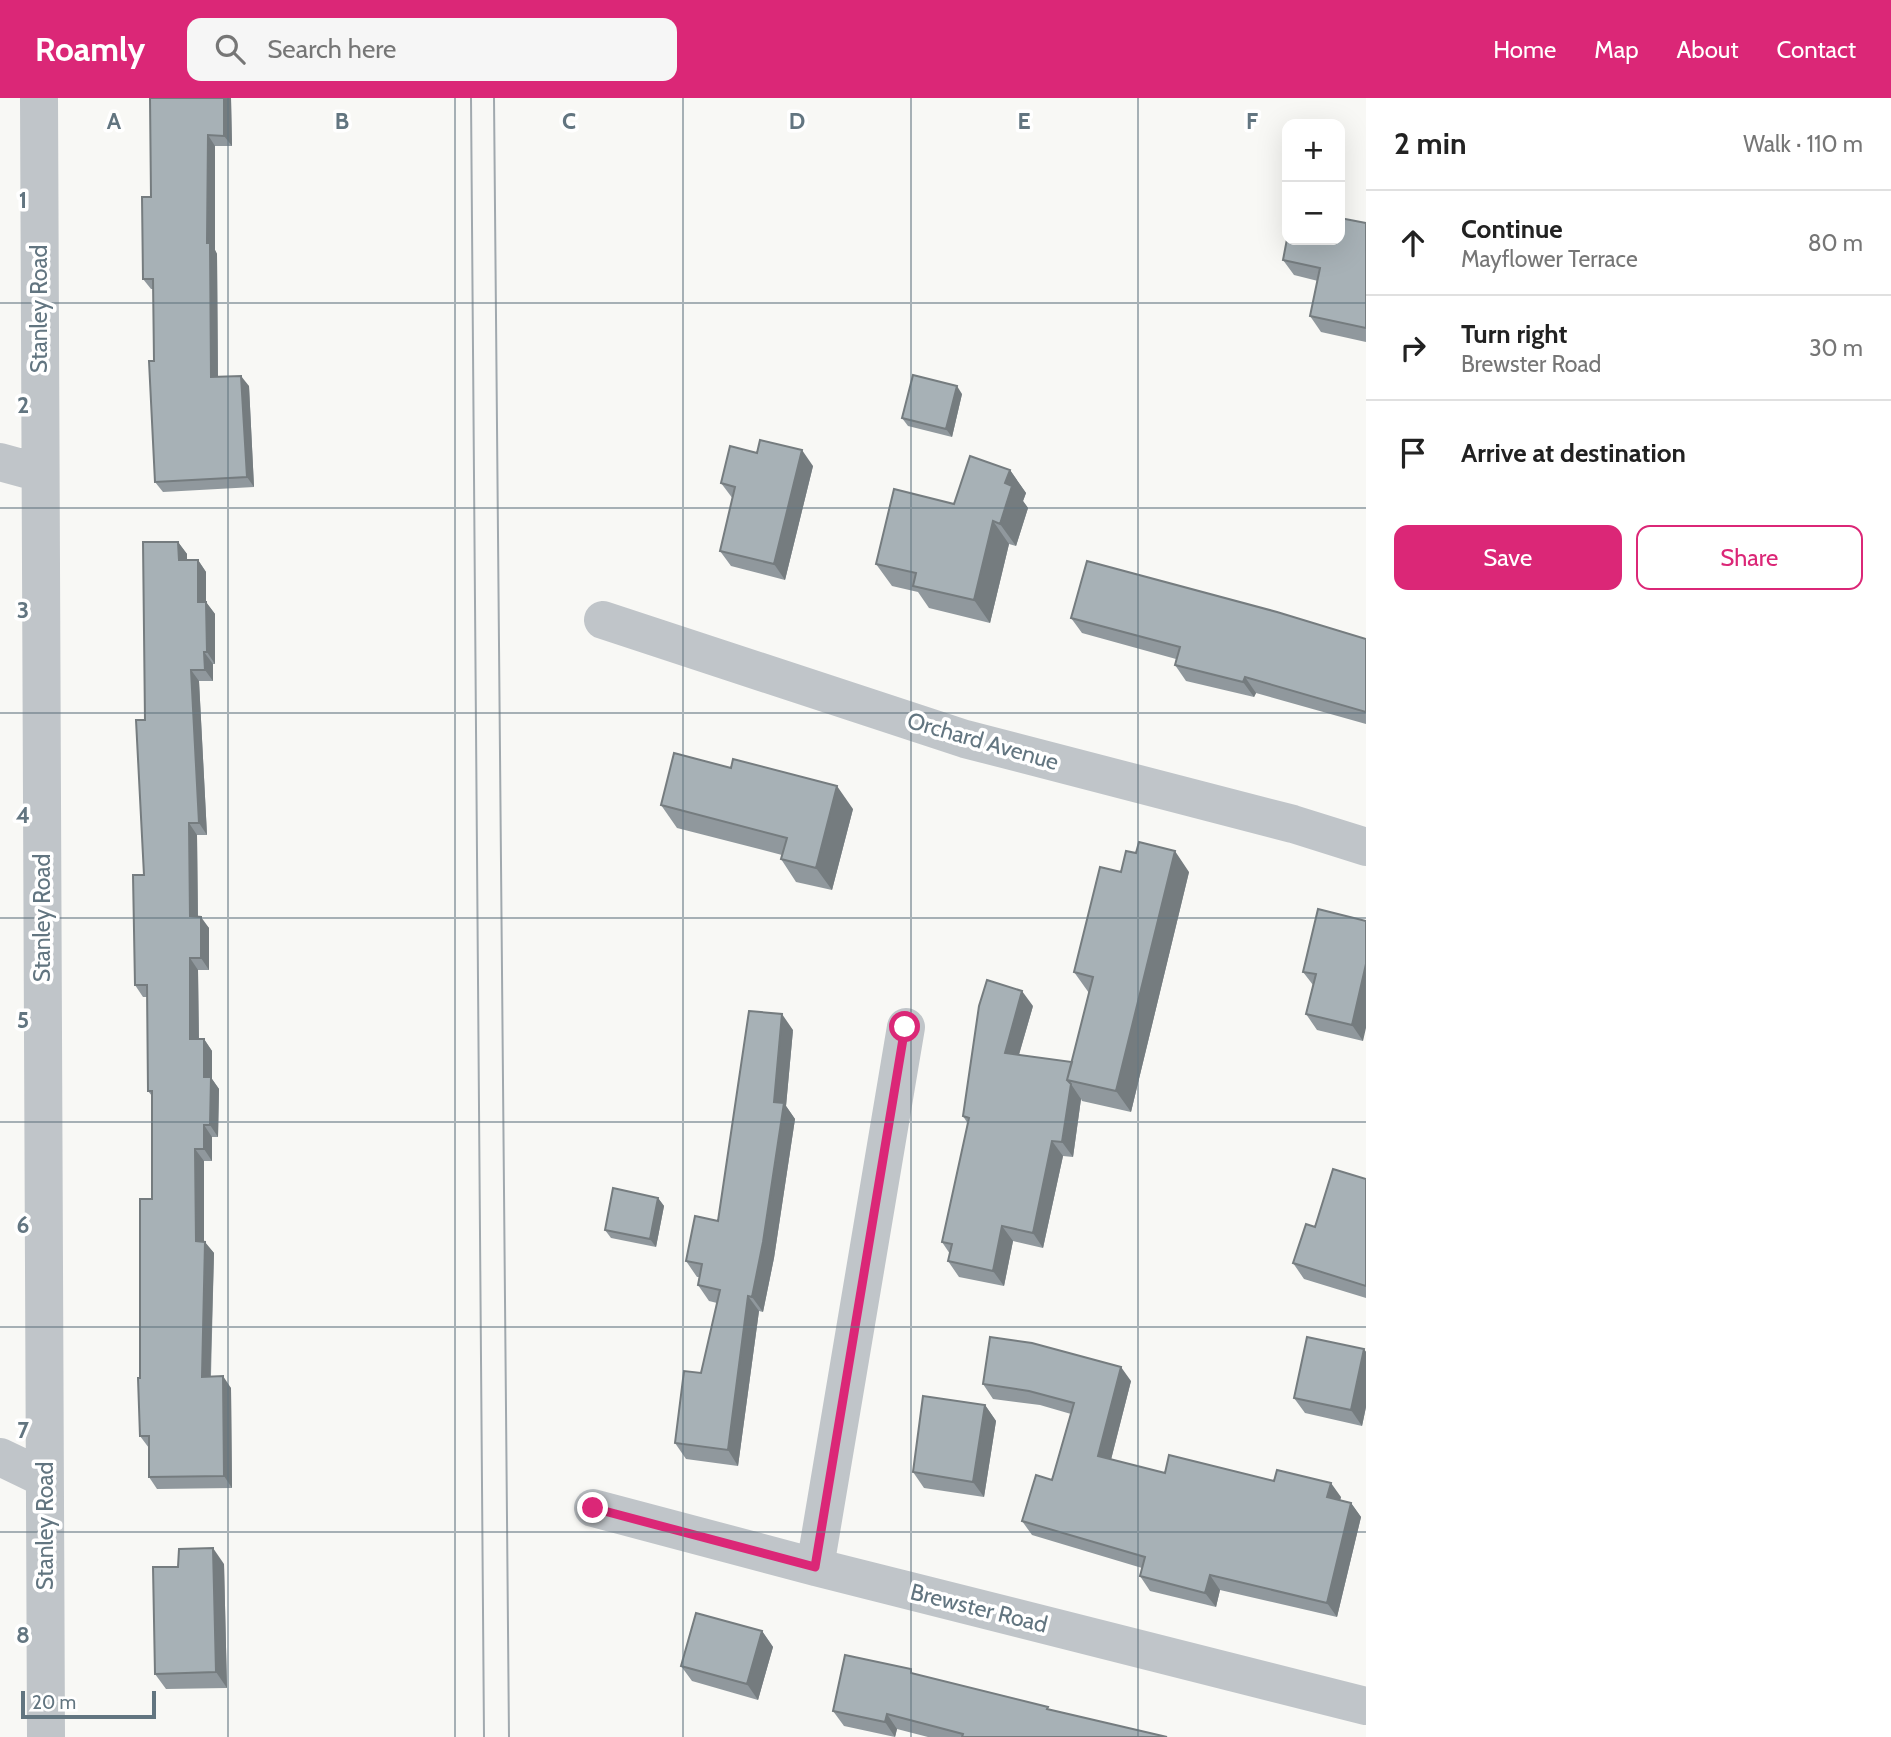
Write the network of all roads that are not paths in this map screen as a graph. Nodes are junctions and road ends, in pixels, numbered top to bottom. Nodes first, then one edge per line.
1 (39, 98) edge
2 (0, 462) edge
3 (40, 473) junction
4 (604, 620) dead end
5 (1366, 847) edge
6 (905, 1027) dead end
7 (0, 1457) edge
8 (44, 1478) junction
9 (593, 1508) dead end
10 (815, 1567) junction
11 (1366, 1706) edge
12 (46, 1737) edge

1 - 3 street, Stanley Road
2 - 3 street
3 - 8 street, Stanley Road
4 - 5 street, Orchard Avenue
6 - 10 street
7 - 8 street
8 - 12 street, Stanley Road
9 - 10 street, Brewster Road
10 - 11 street, Brewster Road

